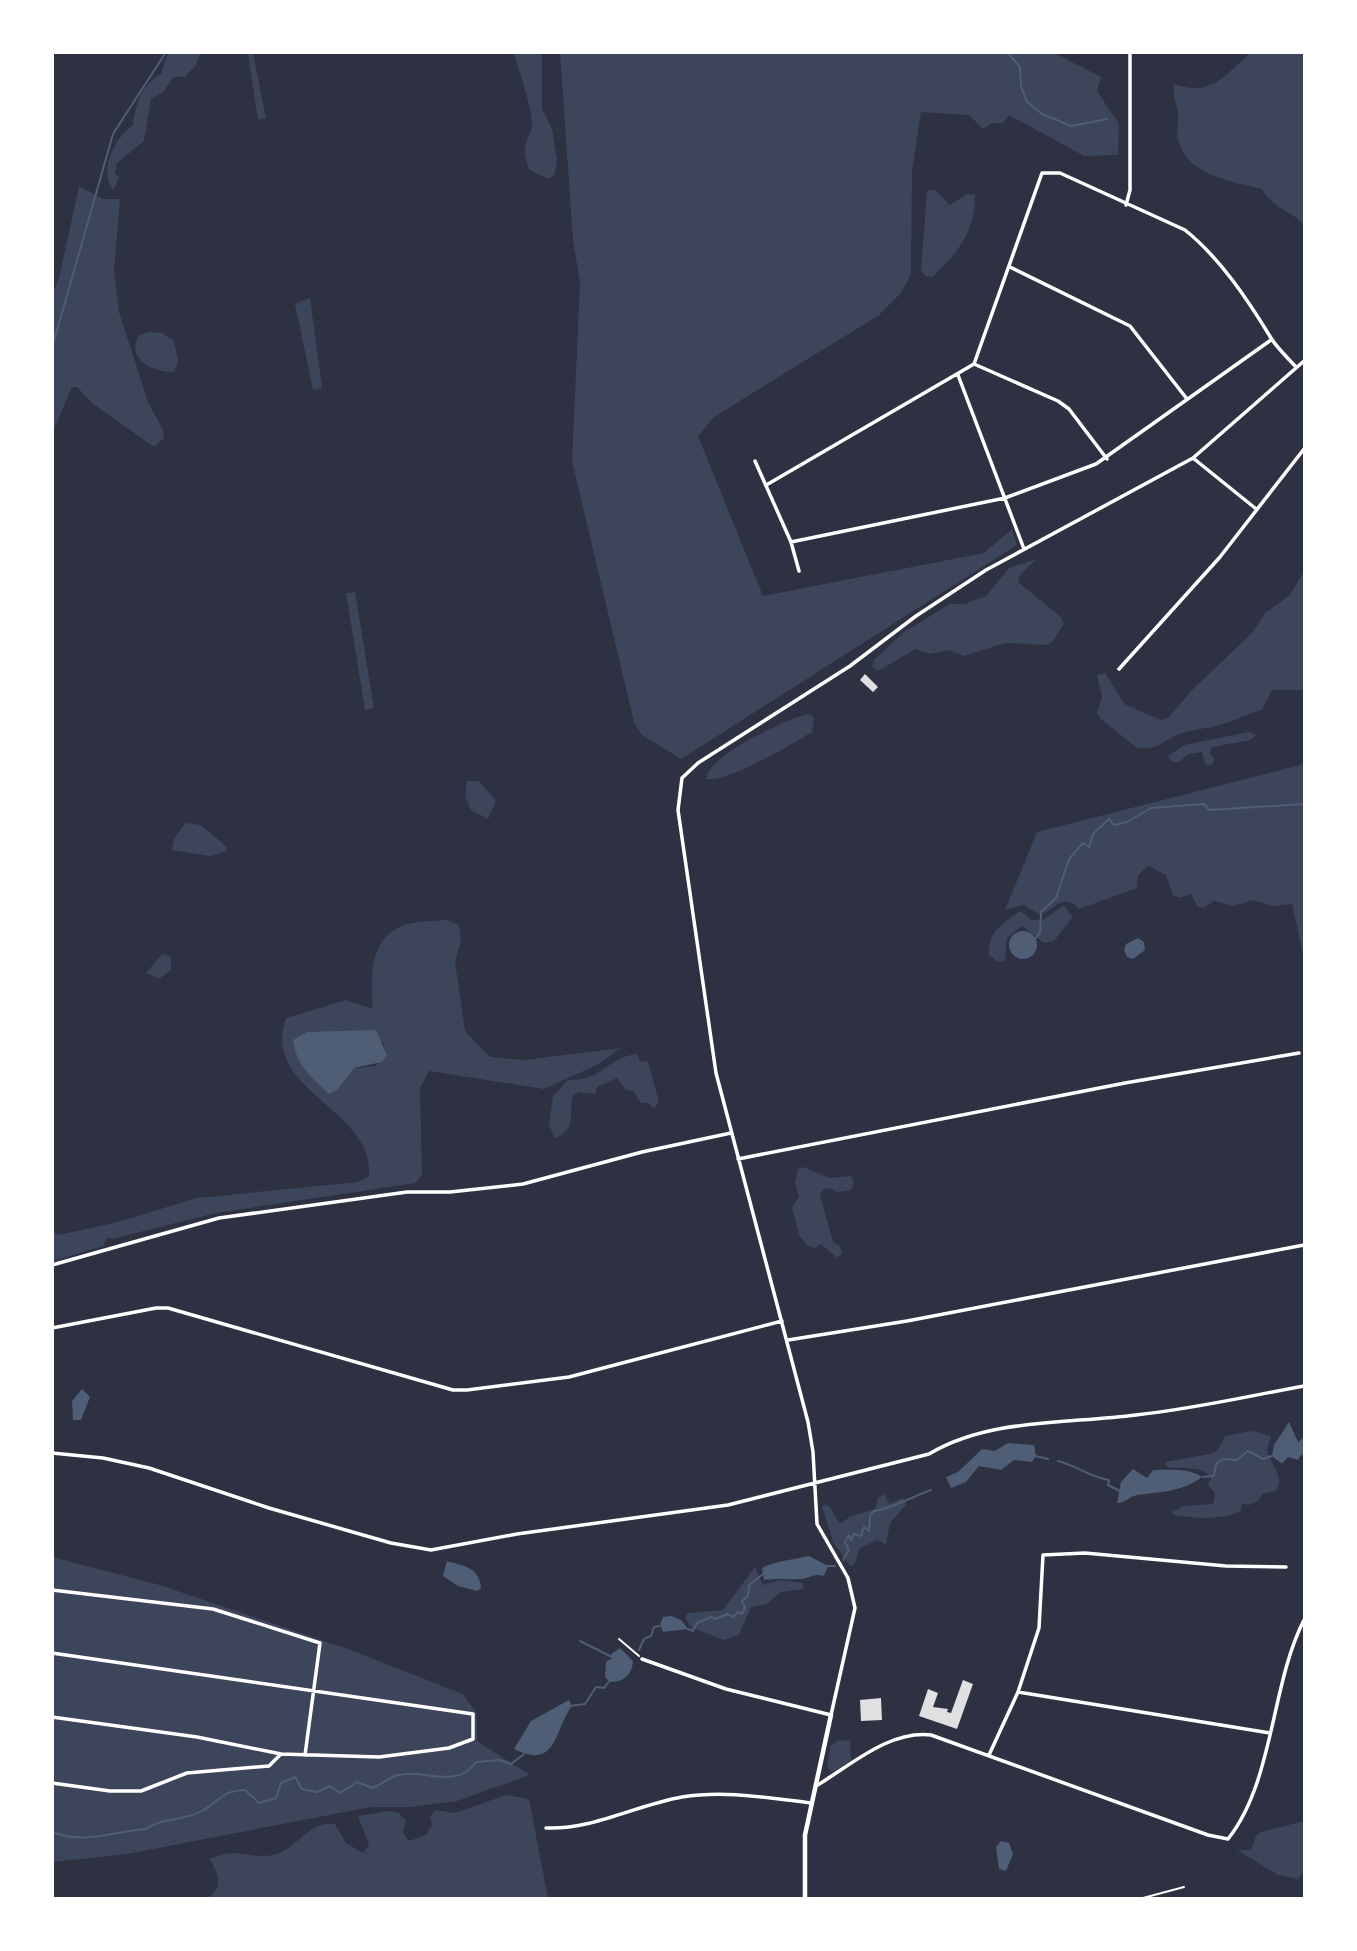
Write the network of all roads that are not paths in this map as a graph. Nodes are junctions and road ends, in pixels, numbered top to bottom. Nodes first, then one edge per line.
1 (1130, 52) edge
2 (1126, 205) junction
3 (1010, 267) junction
4 (1272, 340) junction
5 (1304, 361) edge
6 (974, 364) junction
7 (1296, 367) junction
8 (958, 375) junction
9 (1187, 400) junction
10 (1304, 449) edge
11 (1193, 458) junction
12 (1107, 459) junction
13 (755, 461) dead end
14 (768, 484) junction
15 (1005, 498) junction
16 (1255, 508) junction
17 (791, 542) junction
18 (1024, 549) junction
19 (799, 571) dead end
20 (1119, 669) dead end
21 (1299, 1054) dead end
22 (731, 1133) junction
23 (738, 1159) junction
24 (1304, 1245) edge
25 (52, 1265) edge
26 (782, 1321) junction
27 (52, 1328) edge
28 (788, 1340) junction
29 (1304, 1386) edge
30 (52, 1453) edge
31 (815, 1483) junction
32 (1286, 1567) dead end
33 (52, 1590) edge
34 (1304, 1620) edge
35 (52, 1653) edge
36 (642, 1659) road end
37 (312, 1690) junction
38 (1018, 1692) junction
39 (831, 1715) junction
40 (52, 1717) edge
41 (1270, 1733) junction
42 (281, 1754) junction
43 (305, 1755) junction
44 (989, 1755) junction
45 (52, 1783) edge
46 (815, 1786) junction
47 (811, 1803) junction
48 (546, 1828) dead end
49 (1184, 1887) dead end
50 (805, 1899) edge
51 (1143, 1899) edge

1 - 2 street
2 - 3 street
2 - 4 street
3 - 6 street
3 - 9 street
4 - 7 street
4 - 9 street
5 - 7 street
6 - 8 street
6 - 12 street
7 - 11 street
8 - 14 street
8 - 15 street
9 - 12 street
10 - 16 street
11 - 16 street
11 - 18 street
12 - 15 street
13 - 14 street
14 - 17 street
15 - 17 street
15 - 18 street
16 - 20 street
17 - 19 street
18 - 22 street
21 - 23 street
22 - 23 street
22 - 25 street
23 - 26 street
24 - 28 street
26 - 27 street
26 - 28 street
28 - 31 street
29 - 31 street
30 - 31 street
31 - 39 street
32 - 38 street
33 - 37 street
34 - 41 street
35 - 37 street
36 - 39 street
37 - 43 street
37 - 43 street
38 - 41 street
38 - 44 street
39 - 46 street
40 - 42 street
41 - 44 street
42 - 43 street
42 - 45 street
44 - 46 street
46 - 47 street
47 - 48 street
47 - 50 street
49 - 51 lane

